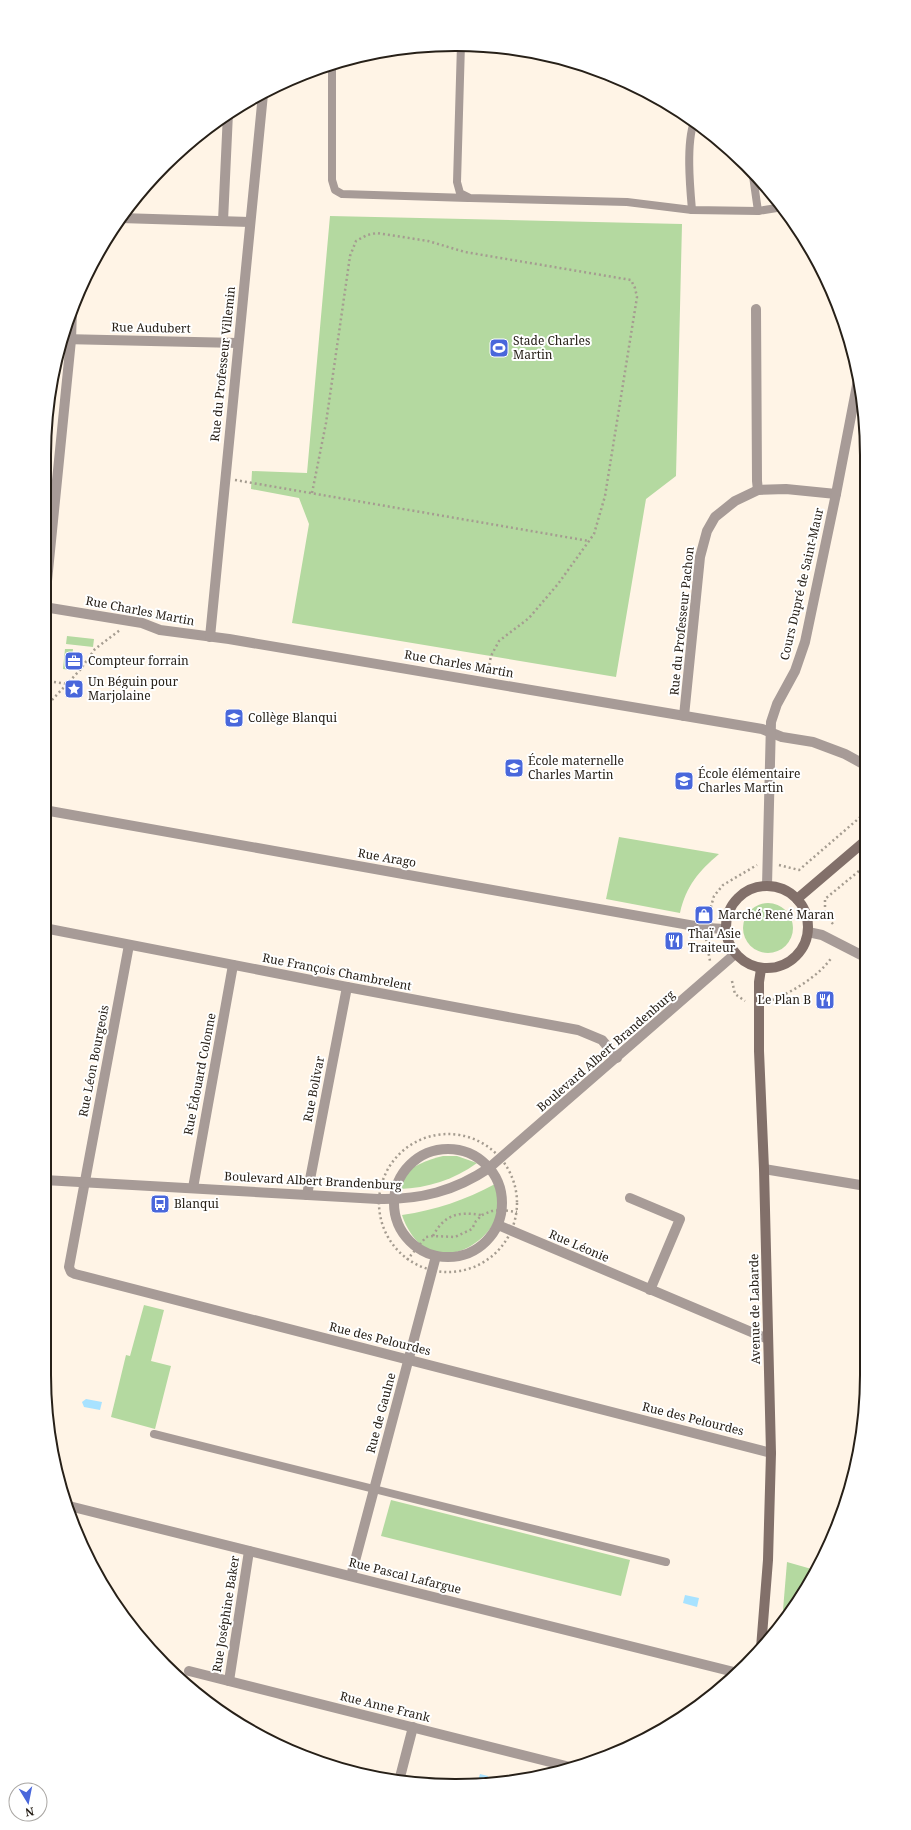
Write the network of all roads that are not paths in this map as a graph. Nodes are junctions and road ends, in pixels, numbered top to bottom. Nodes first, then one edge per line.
1 (460, 51) edge
2 (332, 70) edge
3 (262, 100) edge
4 (228, 121) edge
5 (692, 128) edge
6 (754, 182) edge
7 (470, 198) junction
8 (775, 208) edge
9 (692, 210) junction
10 (758, 211) junction
11 (128, 218) edge
12 (223, 221) junction
13 (250, 222) junction
14 (756, 309) dead end
15 (68, 339) edge
16 (238, 343) junction
17 (66, 346) edge
18 (855, 394) edge
19 (758, 490) junction
20 (836, 494) junction
21 (51, 526) edge
22 (51, 609) edge
23 (210, 637) junction
24 (684, 716) junction
25 (771, 732) junction
26 (860, 762) edge
27 (51, 811) edge
28 (860, 845) edge
29 (767, 886) junction
30 (797, 899) junction
31 (51, 929) edge
32 (725, 929) junction
33 (808, 932) junction
34 (129, 945) junction
35 (735, 954) junction
36 (860, 954) edge
37 (234, 965) junction
38 (761, 968) junction
39 (347, 987) junction
40 (617, 1058) junction
41 (490, 1168) junction
42 (764, 1169) junction
43 (51, 1180) edge
44 (85, 1182) junction
45 (860, 1185) edge
46 (193, 1188) junction
47 (307, 1195) junction
48 (630, 1198) dead end
49 (394, 1200) junction
50 (498, 1225) junction
51 (436, 1256) junction
52 (650, 1290) junction
53 (768, 1339) junction
54 (409, 1360) junction
55 (154, 1434) dead end
56 (771, 1453) junction
57 (374, 1489) junction
58 (73, 1507) edge
59 (249, 1551) junction
60 (666, 1562) dead end
61 (351, 1576) junction
62 (762, 1639) edge
63 (189, 1671) dead end
64 (731, 1671) edge
65 (229, 1681) junction
66 (413, 1727) junction
67 (556, 1763) junction
68 (562, 1765) edge
69 (555, 1766) edge
70 (400, 1776) edge

1 - 7 lane
2 - 7 lane
3 - 13 street, Rue du Professeur Villemin
4 - 12 street
5 - 9 lane
6 - 10 lane
7 - 9 lane
8 - 10 lane
9 - 10 lane
11 - 12 street
12 - 13 street
13 - 16 street, Rue du Professeur Villemin
14 - 19 street
15 - 16 street, Rue Audubert
16 - 23 street, Rue du Professeur Villemin
17 - 21 street
18 - 20 street, Cours Dupré de Saint-Maur
19 - 20 street, Rue du Professeur Pachon
19 - 24 street, Rue du Professeur Pachon
20 - 25 street, Cours Dupré de Saint-Maur
22 - 23 street, Rue Charles Martin
23 - 24 street, Rue Charles Martin
24 - 25 street, Rue Charles Martin
25 - 26 street, Rue Charles Martin
25 - 29 street, Cours Dupré de Saint-Maur
27 - 32 street, Rue Arago
28 - 30 main road
29 - 30 main road
29 - 32 main road
30 - 33 main road
31 - 34 street, Rue François Chambrelent
32 - 35 main road
33 - 36 street
33 - 38 main road
34 - 37 street, Rue François Chambrelent
34 - 44 street, Rue Léon Bourgeois
35 - 38 main road
35 - 40 street, Boulevard Albert Brandenburg
37 - 39 street, Rue François Chambrelent
37 - 46 street, Rue Édouard Colonne
38 - 42 main road, Avenue de Labarde
39 - 40 street, Rue François Chambrelent
39 - 47 street, Rue Bolivar
40 - 41 street, Boulevard Albert Brandenburg
41 - 49 street, Boulevard Albert Brandenburg
41 - 49 street
41 - 50 street
42 - 45 street
42 - 53 main road, Avenue de Labarde
43 - 44 street, Boulevard Albert Brandenburg
44 - 46 street, Boulevard Albert Brandenburg
44 - 54 street, Rue des Pelourdes
46 - 47 street, Boulevard Albert Brandenburg
47 - 49 street, Boulevard Albert Brandenburg
48 - 52 street
49 - 51 street
50 - 51 street
50 - 52 street, Rue Léonie
51 - 54 street, Rue de Gaulne
52 - 53 street, Rue Léonie
53 - 56 main road, Avenue de Labarde
54 - 56 street, Rue des Pelourdes
54 - 57 street, Rue de Gaulne
55 - 57 lane
56 - 62 main road, Avenue de Labarde
57 - 60 lane
57 - 61 street, Rue de Gaulne
58 - 59 street, Rue Pascal Lafargue
59 - 61 street, Rue Pascal Lafargue
59 - 65 street, Rue Joséphine Baker
61 - 64 street, Rue Pascal Lafargue
63 - 65 street, Rue Anne Frank
65 - 66 street, Rue Anne Frank
66 - 67 street, Rue Anne Frank
66 - 70 street
67 - 68 street, Rue Anne Frank
67 - 69 street

